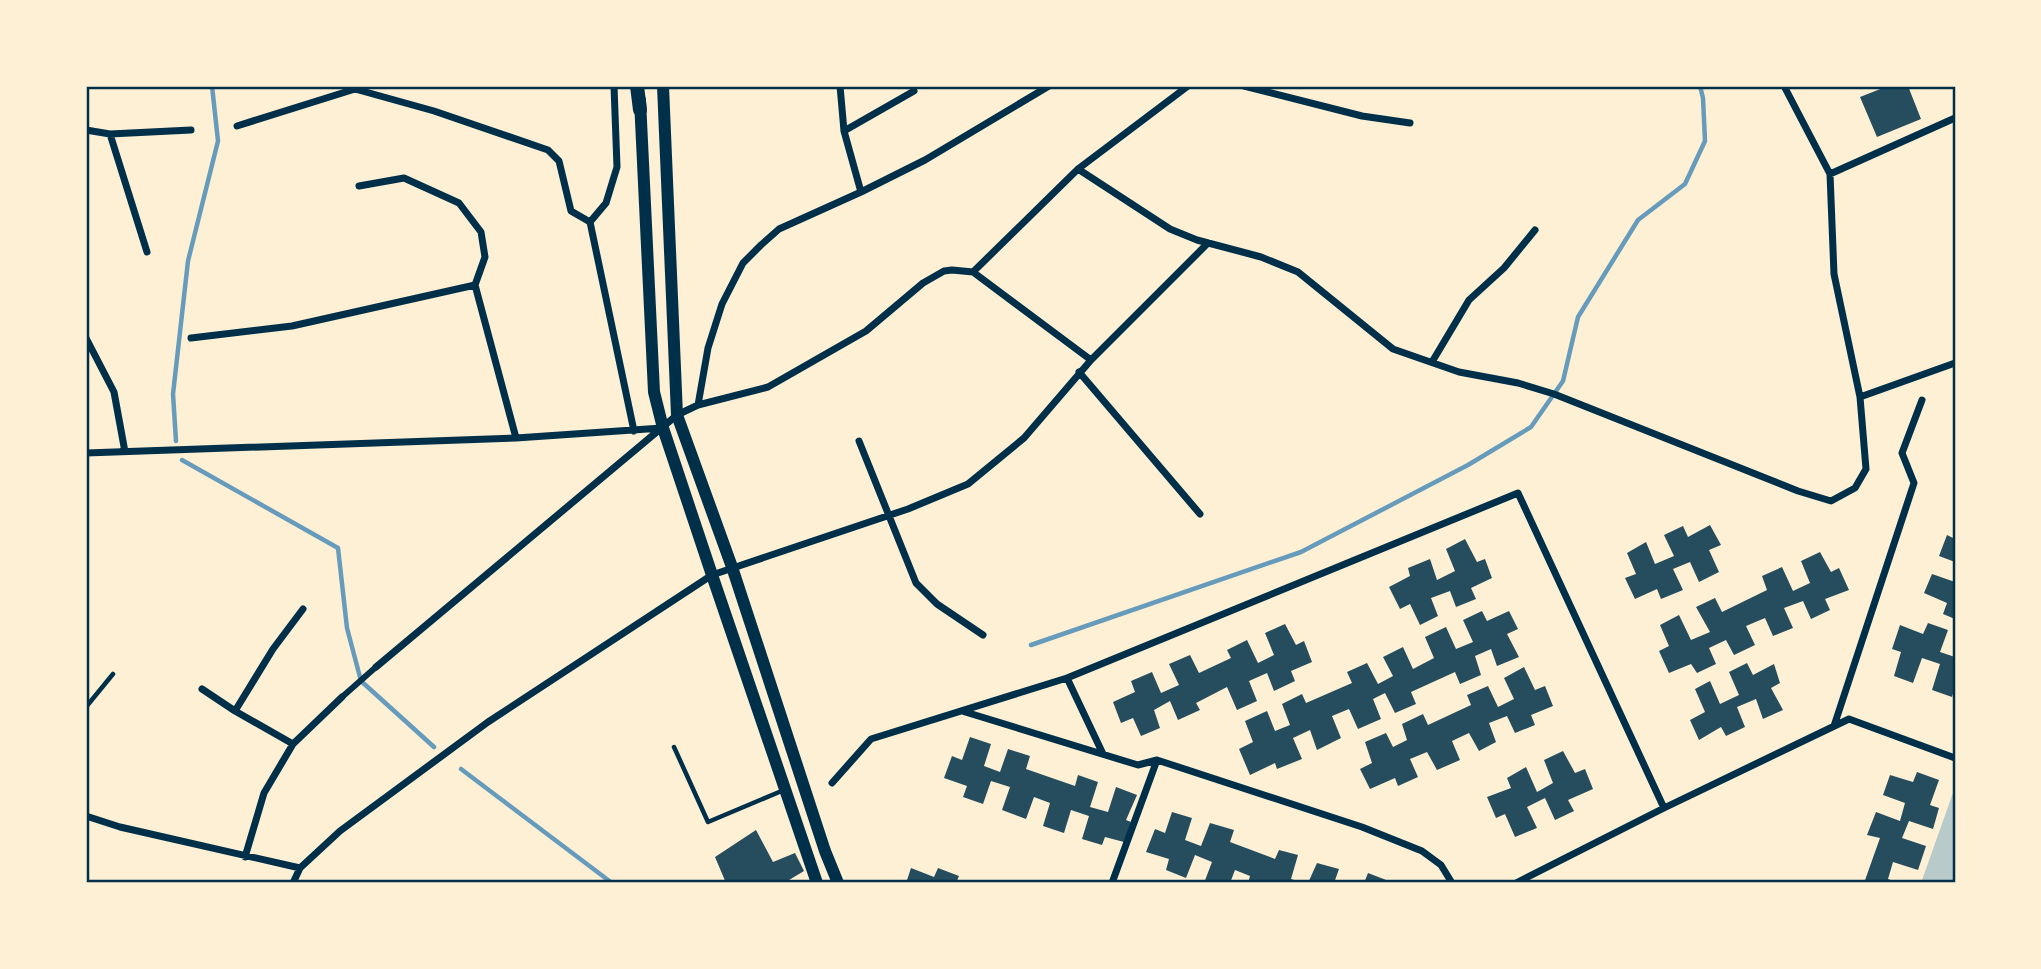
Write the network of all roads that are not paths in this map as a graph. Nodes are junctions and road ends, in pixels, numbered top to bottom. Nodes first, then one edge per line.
1 (614, 86) edge
2 (638, 86) edge
3 (663, 86) edge
4 (841, 86) edge
5 (1049, 86) edge
6 (1188, 86) edge
7 (1244, 86) edge
8 (1784, 86) edge
9 (914, 91) dead end
10 (640, 110) joint
11 (1955, 118) edge
12 (1410, 123) dead end
13 (237, 126) dead end
14 (86, 130) edge
15 (191, 131) dead end
16 (844, 131) junction
17 (110, 134) junction
18 (1078, 169) junction
19 (1830, 174) junction
20 (359, 186) dead end
21 (861, 192) junction
22 (590, 222) junction
23 (1535, 230) dead end
24 (1208, 243) junction
25 (147, 252) dead end
26 (972, 272) junction
27 (475, 285) junction
28 (86, 338) edge
29 (191, 338) dead end
30 (1091, 360) junction
31 (1432, 362) junction
32 (1955, 363) edge
33 (1080, 372) junction
34 (1860, 397) junction
35 (1922, 400) dead end
36 (698, 405) junction
37 (677, 415) junction
38 (663, 428) junction
39 (634, 431) junction
40 (516, 438) junction
41 (859, 441) dead end
42 (125, 452) junction
43 (86, 453) edge
44 (1200, 514) dead end
45 (888, 516) junction
46 (732, 568) junction
47 (712, 575) junction
48 (303, 609) dead end
49 (983, 635) dead end
50 (376, 667) joint
51 (113, 674) dead end
52 (1067, 678) junction
53 (202, 689) dead end
54 (342, 697) joint
55 (86, 707) edge
56 (235, 711) junction
57 (961, 711) junction
58 (1834, 726) junction
59 (293, 744) junction
60 (674, 747) dead end
61 (1103, 754) junction
62 (1955, 758) edge
63 (1157, 760) junction
64 (832, 783) dead end
65 (784, 789) junction
66 (1664, 808) junction
67 (86, 816) edge
68 (245, 857) junction
69 (300, 868) junction
70 (293, 883) edge
71 (817, 883) edge
72 (838, 883) edge
73 (1112, 883) edge
74 (1452, 883) edge
75 (1516, 883) edge

1 - 22 street
2 - 10 main road
3 - 37 main road
4 - 16 street
5 - 21 street
6 - 18 street
7 - 12 street
8 - 19 street
9 - 16 street
10 - 38 main road
11 - 19 street
13 - 22 street
14 - 17 street
15 - 17 street
16 - 21 street
17 - 25 street
18 - 24 street
18 - 26 street
19 - 34 street
20 - 27 street
21 - 36 street
22 - 39 street
23 - 31 street
24 - 30 street
24 - 31 street
26 - 30 street
26 - 36 street
27 - 29 street
27 - 40 street
28 - 42 street
30 - 33 street
31 - 34 street
32 - 34 street
33 - 44 street
33 - 45 street
35 - 58 street
36 - 37 street
37 - 38 street
37 - 46 main road
38 - 39 street
38 - 47 main road
38 - 50 street
39 - 40 street
40 - 42 street
41 - 45 street
42 - 43 street
45 - 46 street
45 - 49 street
46 - 47 street
46 - 72 main road
47 - 65 main road
47 - 69 street
48 - 56 street
50 - 54 street
51 - 55 lane
52 - 57 street
52 - 61 street
52 - 66 street
53 - 56 street
54 - 59 street
56 - 59 street
57 - 61 street
57 - 64 street
58 - 62 street
58 - 66 street
59 - 68 street
60 - 65 lane
61 - 63 street
63 - 73 street
63 - 74 street
65 - 71 main road
66 - 75 street
67 - 68 street
68 - 69 street
69 - 70 street

